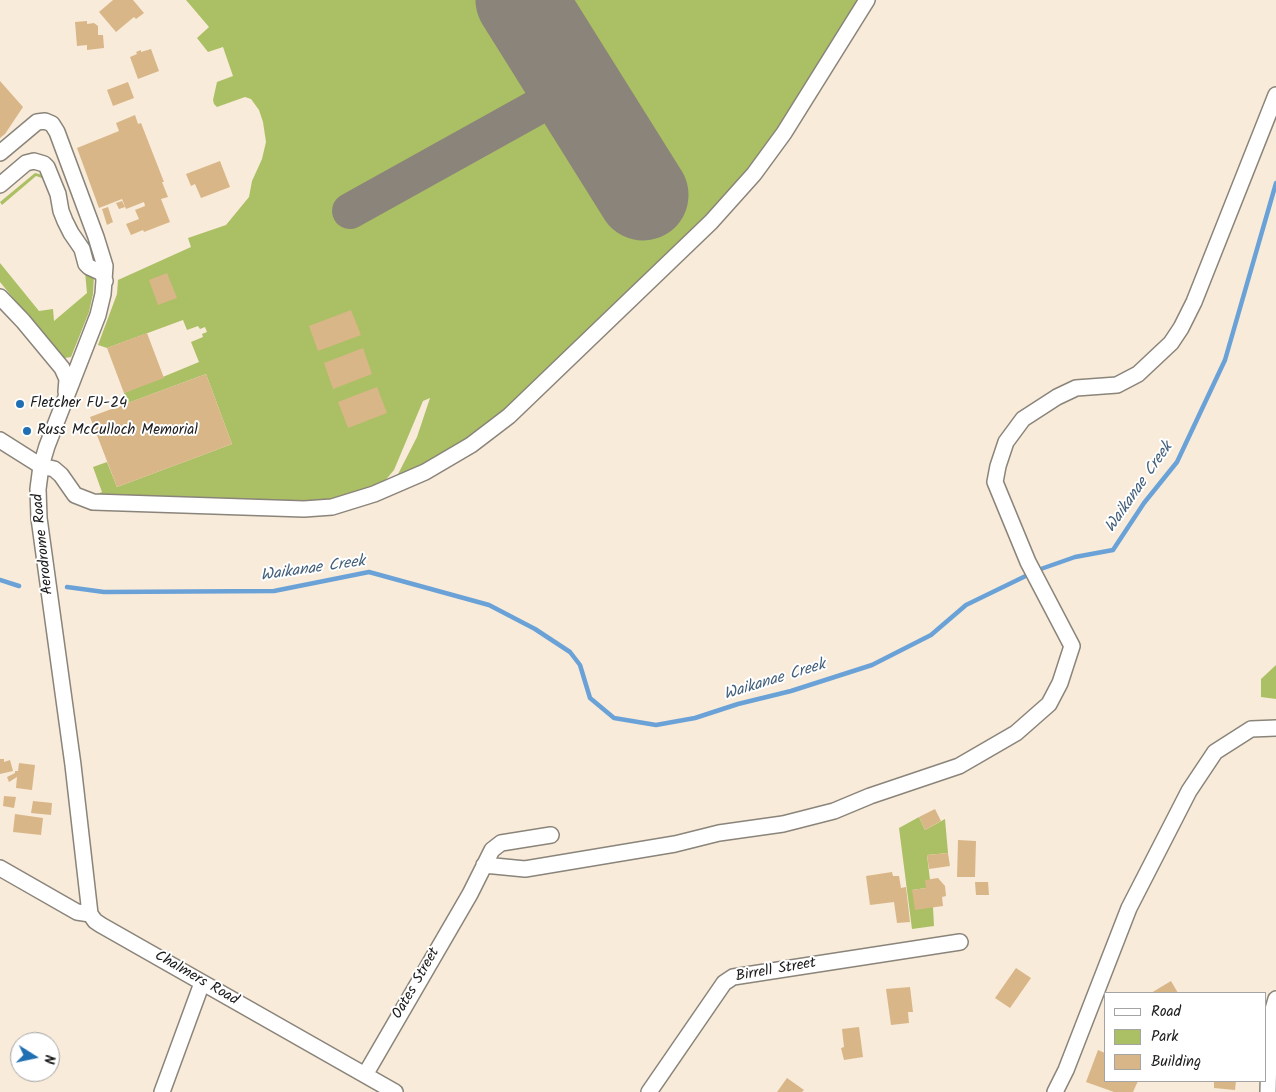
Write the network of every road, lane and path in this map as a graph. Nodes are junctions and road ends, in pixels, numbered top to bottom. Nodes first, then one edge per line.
1 (867, 0) edge
2 (1276, 95) edge
3 (0, 153) edge
4 (0, 185) edge
5 (58, 194) junction
6 (96, 237) junction
7 (105, 281) junction
8 (0, 286) edge
9 (0, 297) edge
10 (23, 321) junction
11 (61, 411) junction
12 (0, 440) edge
13 (41, 466) junction
14 (1276, 728) edge
15 (551, 835) dead end
16 (484, 865) junction
17 (0, 868) edge
18 (90, 914) junction
19 (960, 942) dead end
20 (202, 983) junction
21 (1276, 999) edge
22 (365, 1075) junction
23 (162, 1092) edge
24 (395, 1092) edge
25 (649, 1092) edge
26 (1055, 1092) edge
27 (1268, 1092) edge

1 - 13 street
2 - 16 street
3 - 6 street, Aerodrome Road
4 - 5 street
5 - 6 street
5 - 7 street
6 - 7 street, Aerodrome Road
7 - 11 street, Aerodrome Road
8 - 10 street
9 - 10 street
10 - 11 street
11 - 13 street, Aerodrome Road
12 - 13 street
13 - 18 street, Aerodrome Road
14 - 26 street
15 - 16 street, Oates Street
16 - 22 street, Oates Street
17 - 18 street, Chalmers Road
18 - 20 street, Chalmers Road
19 - 25 street, Birrell Street
20 - 22 street, Chalmers Road
20 - 23 street
21 - 27 street
22 - 24 street, Chalmers Road

